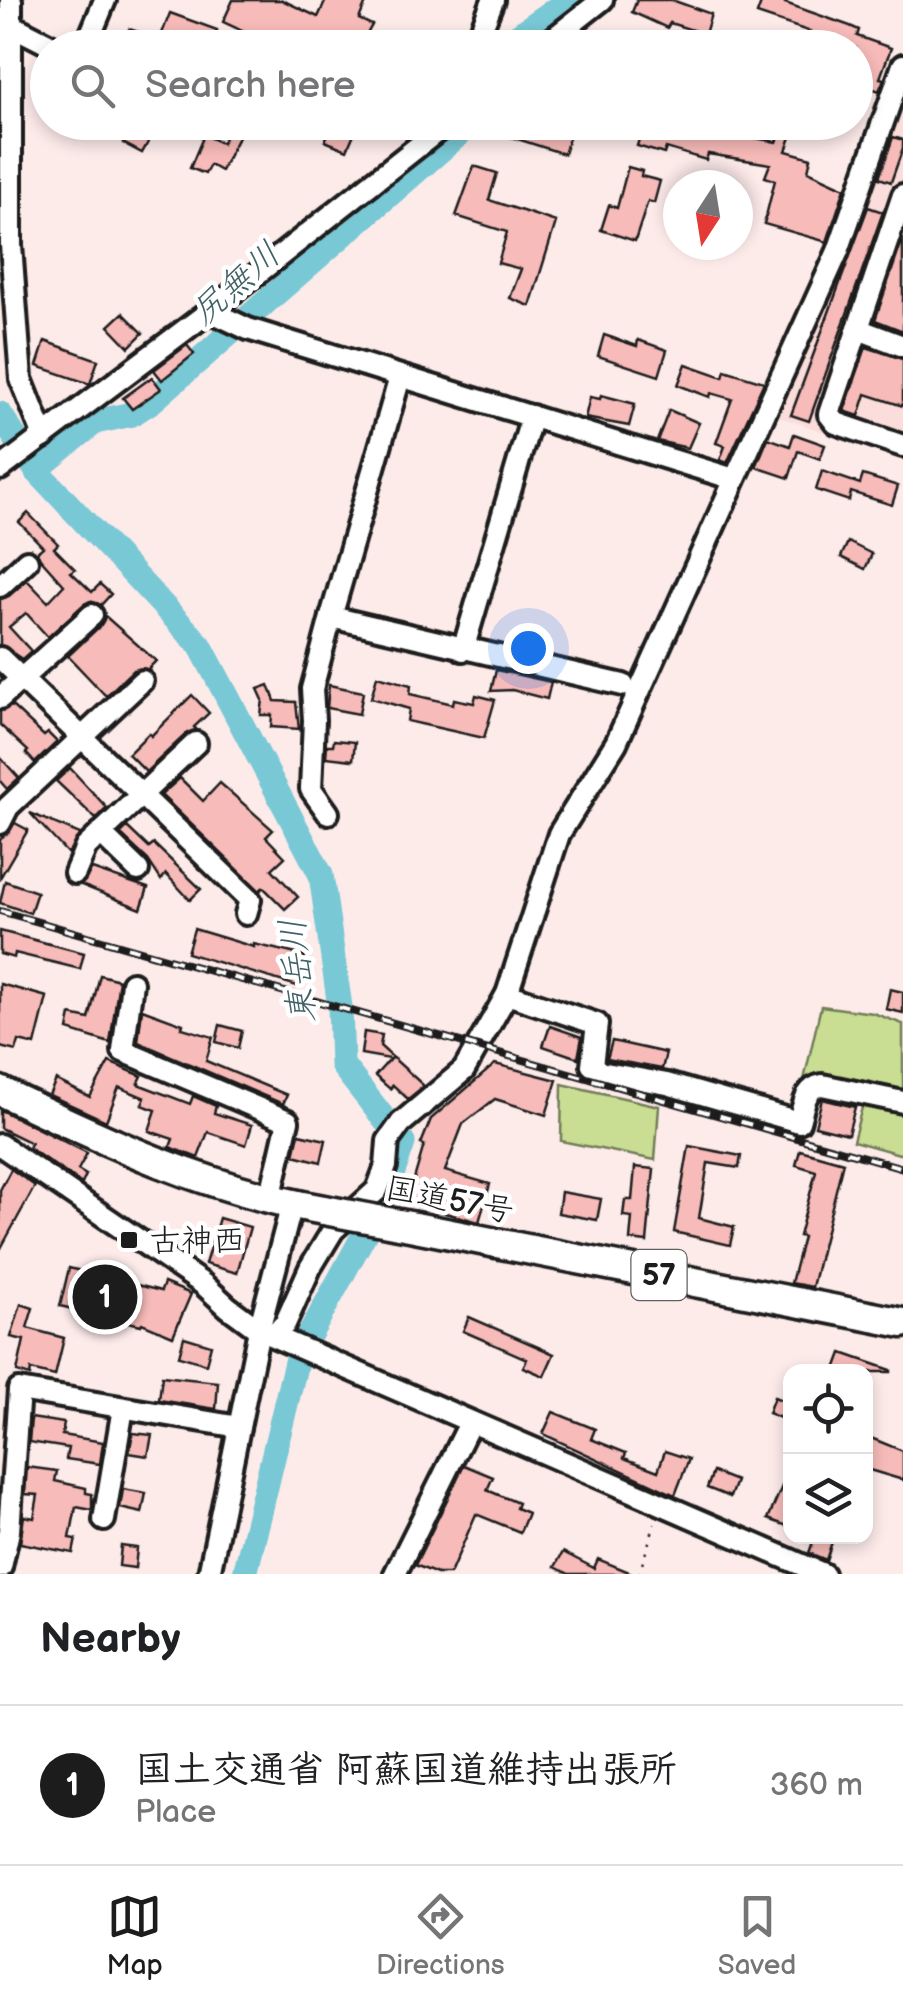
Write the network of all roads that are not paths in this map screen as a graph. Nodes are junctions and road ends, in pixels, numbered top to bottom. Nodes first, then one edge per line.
1 (11, 0) edge
2 (106, 0) edge
3 (492, 0) edge
4 (602, 0) edge
5 (13, 26) junction
6 (94, 30) edge
7 (481, 30) edge
8 (564, 30) edge
9 (30, 35) edge
10 (903, 64) edge
11 (427, 140) edge
12 (903, 195) edge
13 (210, 311) junction
14 (858, 329) junction
15 (903, 346) edge
16 (400, 377) junction
17 (532, 416) junction
18 (41, 440) junction
19 (903, 446) edge
20 (1, 469) edge
21 (734, 480) junction
22 (28, 562) dead end
23 (0, 586) edge
24 (92, 614) dead end
25 (331, 617) junction
26 (463, 650) junction
27 (0, 658) edge
28 (21, 678) junction
29 (142, 681) dead end
30 (622, 686) dead end
31 (0, 698) edge
32 (80, 736) junction
33 (196, 743) dead end
34 (140, 794) junction
35 (328, 813) dead end
36 (0, 823) edge
37 (100, 834) junction
38 (138, 870) dead end
39 (74, 873) dead end
40 (246, 914) dead end
41 (132, 983) dead end
42 (506, 994) junction
43 (0, 1091) edge
44 (903, 1102) edge
45 (0, 1144) edge
46 (281, 1202) junction
47 (903, 1323) edge
48 (271, 1335) junction
49 (9, 1389) edge
50 (122, 1408) junction
51 (470, 1423) junction
52 (239, 1427) junction
53 (104, 1520) dead end
54 (1, 1567) edge
55 (210, 1574) edge
56 (395, 1574) edge
57 (823, 1574) edge

1 - 5 street
2 - 6 street
3 - 7 street
4 - 8 street
5 - 9 street
5 - 18 street
10 - 21 street
11 - 13 street
12 - 14 street
13 - 16 street
13 - 18 street
14 - 15 street
14 - 19 street
16 - 17 street
16 - 25 street
17 - 21 street
17 - 26 street
18 - 20 street
21 - 42 street
22 - 23 street
24 - 28 street
25 - 26 street
25 - 35 street
26 - 30 street
27 - 28 street
28 - 31 street
28 - 32 street
29 - 32 street
32 - 34 street
32 - 36 street
33 - 34 street
34 - 37 street
34 - 40 street
37 - 38 street
37 - 39 street
41 - 46 street
42 - 44 street
42 - 48 street
43 - 46 highway, 国道57号 / 57
45 - 48 street
46 - 47 highway, 国道57号 / 57, bridge
46 - 48 street
48 - 51 street
48 - 52 street
49 - 50 street
49 - 54 street
50 - 52 street
50 - 53 street
51 - 56 street
51 - 57 street
52 - 55 street

